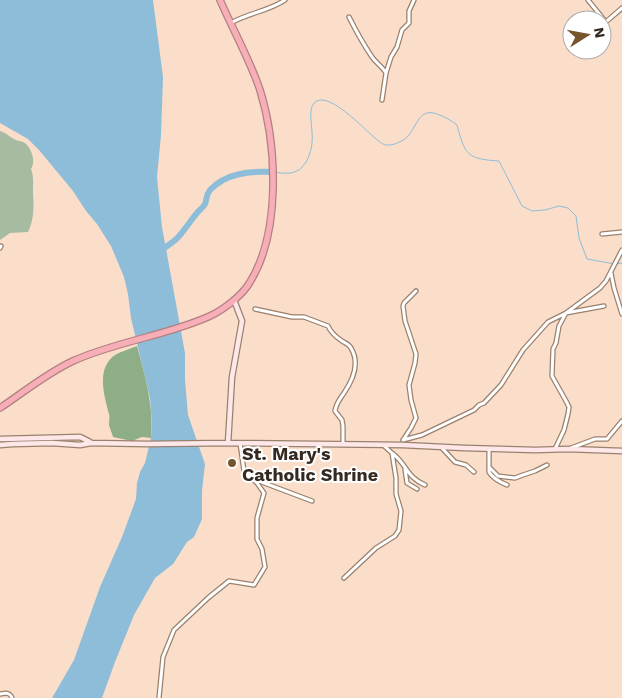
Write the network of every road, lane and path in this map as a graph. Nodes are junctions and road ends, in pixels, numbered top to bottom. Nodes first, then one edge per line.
1 (220, 0) edge
2 (285, 0) edge
3 (414, 0) edge
4 (588, 0) edge
5 (595, 0) edge
6 (594, 7) junction
7 (622, 8) edge
8 (349, 18) dead end
9 (230, 23) junction
10 (386, 73) junction
11 (382, 100) dead end
12 (622, 232) edge
13 (602, 234) dead end
14 (622, 250) edge
15 (610, 272) junction
16 (416, 291) dead end
17 (234, 300) junction
18 (604, 306) dead end
19 (255, 309) dead end
20 (566, 313) junction
21 (622, 314) edge
22 (0, 408) edge
23 (622, 421) edge
24 (0, 439) edge
25 (403, 442) junction
26 (91, 443) junction
27 (228, 443) junction
28 (240, 443) junction
29 (343, 444) junction
30 (0, 445) edge
31 (382, 445) junction
32 (441, 447) junction
33 (489, 449) junction
34 (555, 449) junction
35 (568, 449) junction
36 (622, 451) edge
37 (392, 453) junction
38 (547, 465) dead end
39 (489, 467) junction
40 (404, 468) junction
41 (474, 472) dead end
42 (257, 483) junction
43 (507, 484) dead end
44 (425, 485) dead end
45 (417, 489) dead end
46 (312, 501) dead end
47 (344, 578) dead end
48 (0, 694) edge
49 (12, 698) edge
50 (159, 698) edge

1 - 9 highway
2 - 9 street
3 - 10 street
4 - 6 street
5 - 6 street
6 - 7 street
8 - 10 street
9 - 17 highway
10 - 11 street
12 - 13 street
14 - 15 street
15 - 20 street
15 - 21 street
16 - 25 street
17 - 22 highway
17 - 27 main road
18 - 20 street
19 - 29 street
20 - 25 street
20 - 34 street
23 - 35 street
24 - 26 main road
25 - 31 main road
25 - 32 main road
26 - 27 main road
26 - 30 main road
27 - 28 main road
28 - 29 main road
28 - 42 street
29 - 31 main road
31 - 37 street
32 - 33 main road
32 - 41 street
33 - 34 main road
33 - 39 street
34 - 35 main road
35 - 36 main road
37 - 40 street
37 - 47 street
38 - 39 street
39 - 43 street
40 - 44 street
40 - 45 street
42 - 46 street
42 - 50 street
48 - 49 street

